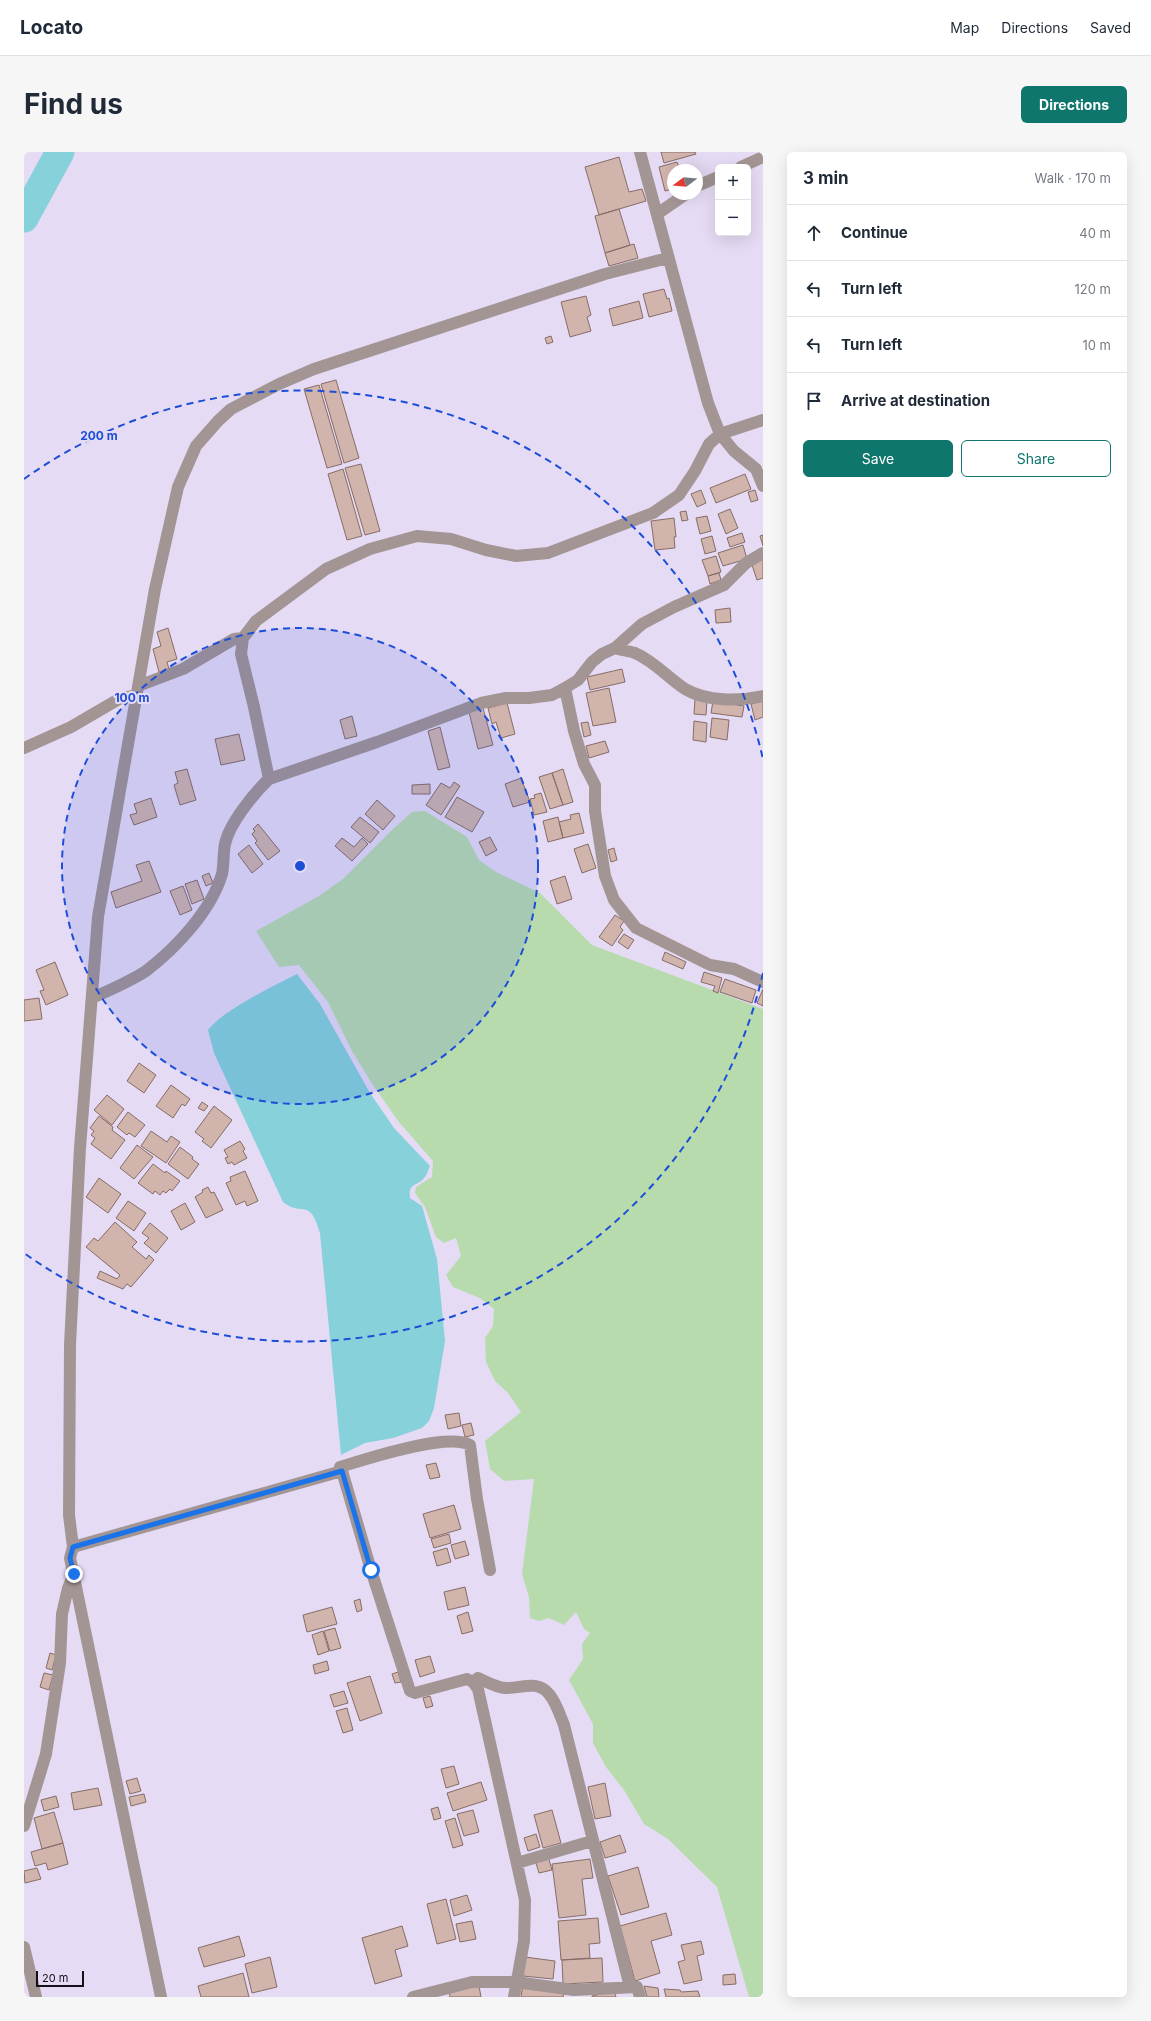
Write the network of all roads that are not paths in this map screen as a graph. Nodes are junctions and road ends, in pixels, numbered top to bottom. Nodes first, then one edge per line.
1 (640, 152) edge
2 (763, 157) edge
3 (748, 164) edge
4 (715, 178) edge
5 (703, 183) edge
6 (677, 200) edge
7 (657, 214) junction
8 (668, 258) junction
9 (763, 420) edge
10 (720, 434) junction
11 (763, 486) edge
12 (763, 553) edge
13 (243, 638) junction
14 (615, 648) junction
15 (564, 688) junction
16 (137, 690) junction
17 (763, 696) edge
18 (24, 748) edge
19 (269, 779) junction
20 (763, 982) edge
21 (92, 998) junction
22 (340, 1467) dead end
23 (73, 1547) junction
24 (490, 1570) dead end
25 (74, 1574) junction
26 (473, 1682) junction
27 (24, 1826) edge
28 (592, 1841) junction
29 (517, 1863) junction
30 (24, 1947) edge
31 (516, 1982) junction
32 (630, 1986) junction
33 (418, 1996) edge
34 (36, 1997) edge
35 (161, 1997) edge
36 (514, 1997) edge
37 (640, 1997) edge

1 - 7 street
2 - 3 street
4 - 5 street
6 - 7 street
7 - 8 street
8 - 10 street
8 - 16 street
9 - 10 street
10 - 11 street
10 - 13 street
12 - 14 street
13 - 16 street
13 - 19 street
14 - 15 street
14 - 17 street
15 - 19 street
15 - 20 street
16 - 18 street
16 - 21 street
19 - 21 street
21 - 23 street
22 - 24 street
23 - 25 street
23 - 26 street
25 - 27 street
25 - 35 street
26 - 28 street
26 - 29 street
28 - 29 street
28 - 32 street
29 - 31 street
30 - 34 street
31 - 32 street
31 - 33 street
31 - 36 street
32 - 37 street

